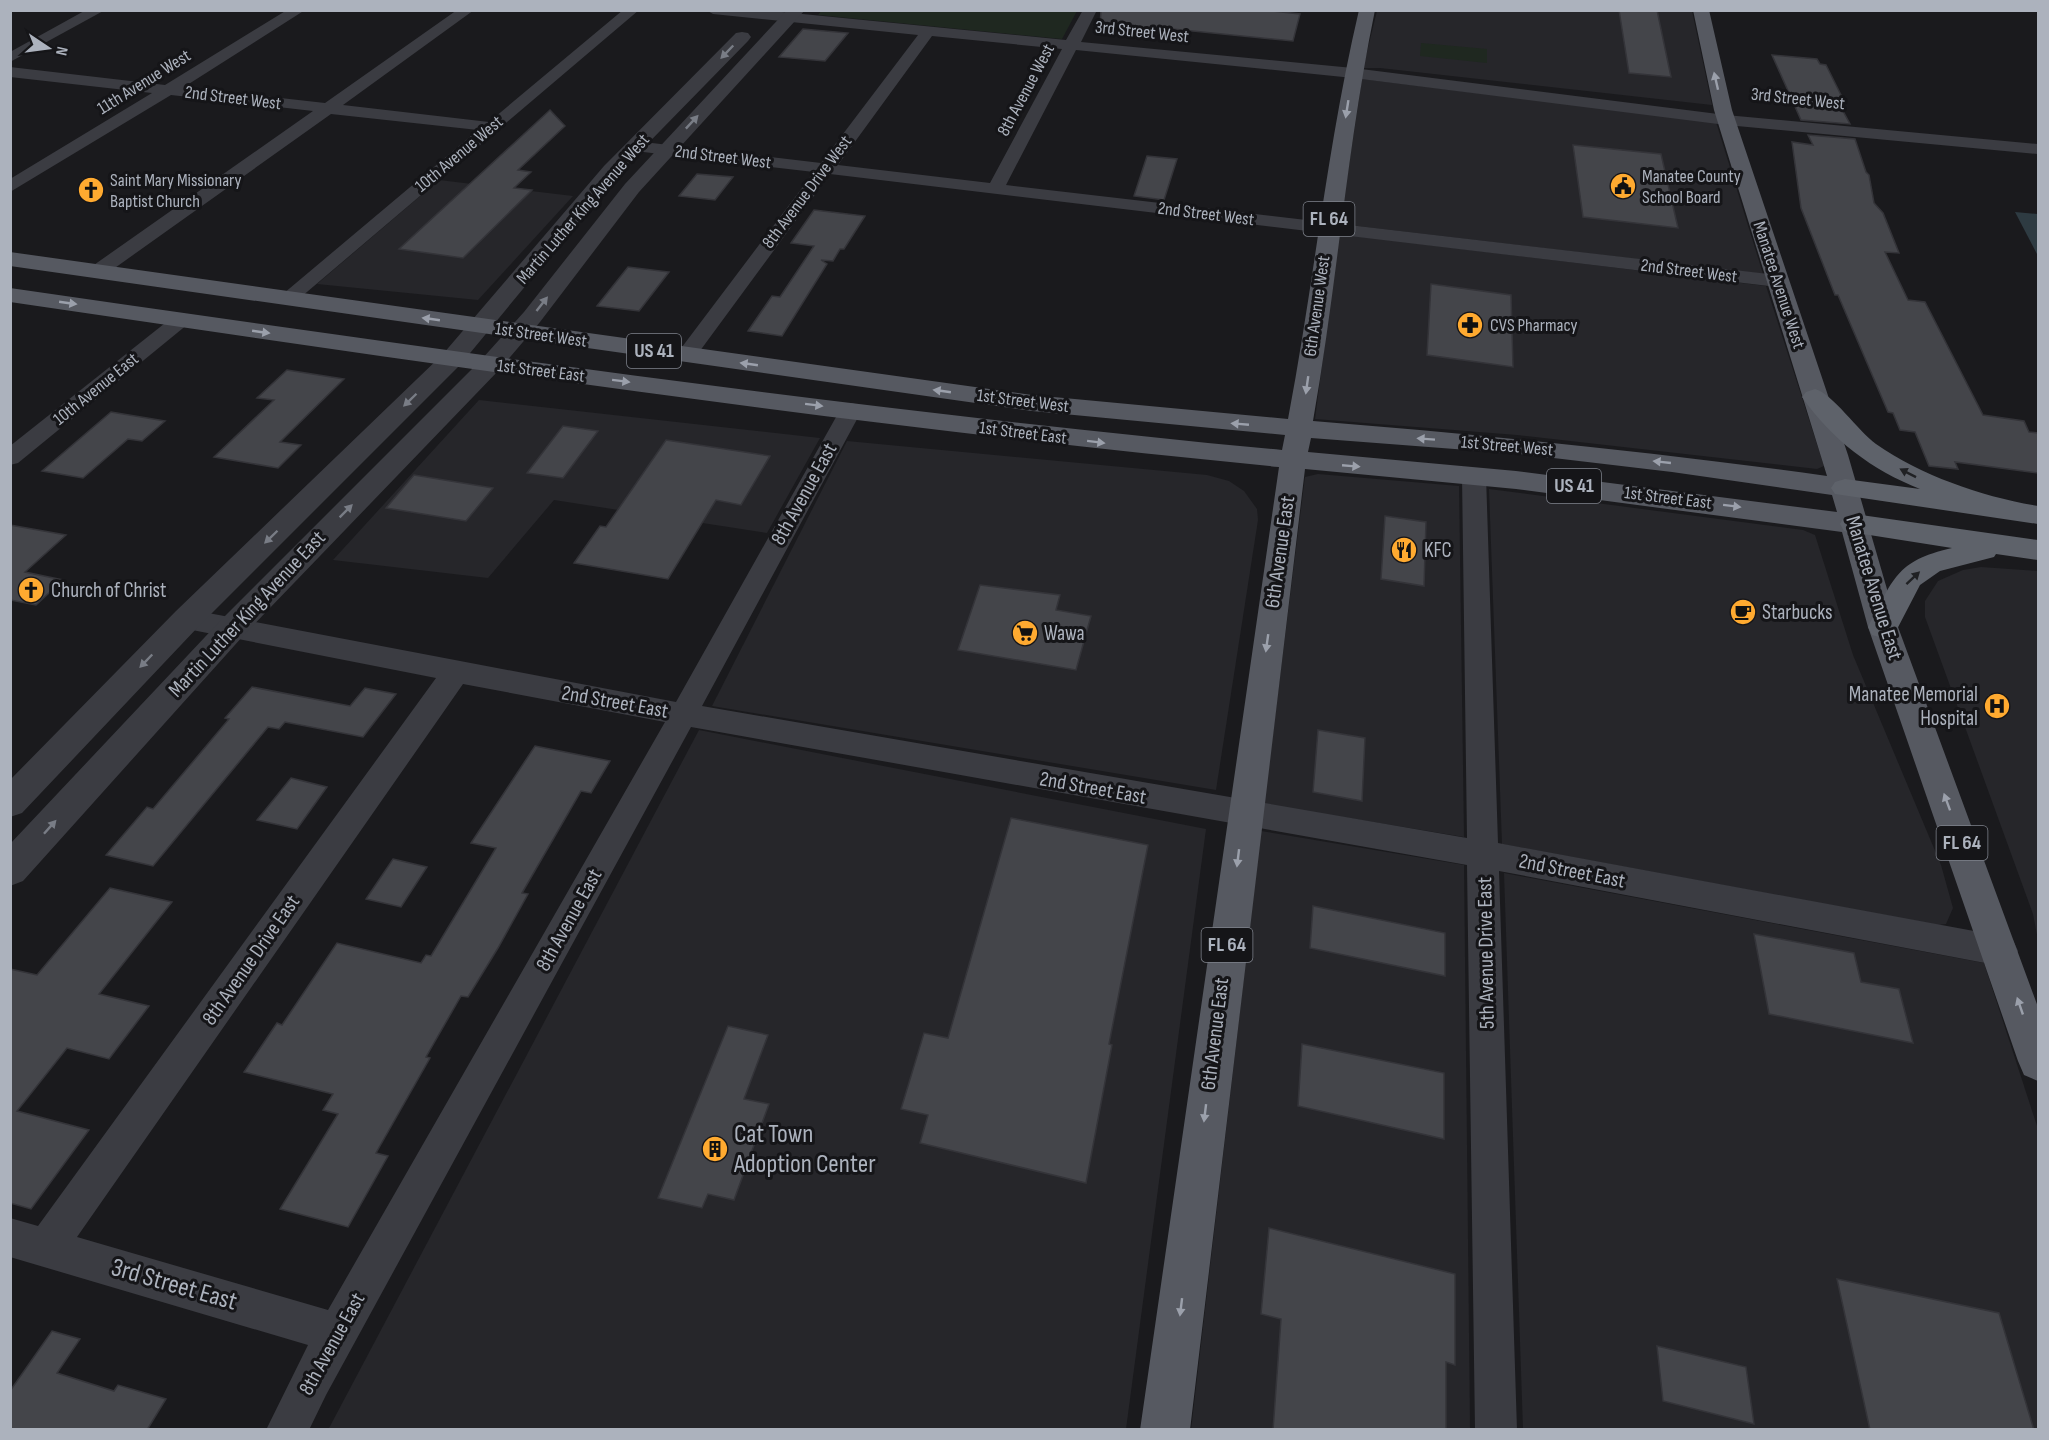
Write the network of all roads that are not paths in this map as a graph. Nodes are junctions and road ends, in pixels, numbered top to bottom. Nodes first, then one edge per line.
1 (98, 10) edge
2 (298, 10) edge
3 (467, 10) edge
4 (632, 10) edge
5 (713, 10) edge
6 (1090, 10) edge
7 (1368, 10) edge
8 (1701, 10) edge
9 (766, 13) edge
10 (794, 14) edge
11 (928, 30) junction
12 (1072, 45) junction
13 (10, 58) edge
14 (10, 72) edge
15 (1353, 73) junction
16 (169, 90) junction
17 (327, 109) junction
18 (1724, 115) junction
19 (491, 127) junction
20 (2038, 141) edge
21 (635, 146) junction
22 (2038, 149) edge
23 (666, 150) junction
24 (824, 170) junction
25 (10, 187) edge
26 (995, 189) junction
27 (1328, 228) junction
28 (10, 259) edge
29 (98, 271) junction
30 (1777, 281) junction
31 (10, 295) edge
32 (287, 299) junction
33 (181, 320) junction
34 (481, 327) junction
35 (519, 332) junction
36 (687, 355) junction
37 (452, 359) junction
38 (490, 364) junction
39 (1815, 397) junction
40 (851, 410) junction
41 (1295, 445) junction
42 (10, 458) edge
43 (1474, 476) junction
44 (1845, 488) junction
45 (2002, 510) junction
46 (2038, 515) edge
47 (1854, 524) junction
48 (2009, 546) junction
49 (2038, 550) edge
50 (187, 619) junction
51 (1883, 627) junction
52 (232, 628) junction
53 (455, 672) junction
54 (684, 714) junction
55 (10, 803) edge
56 (1244, 814) junction
57 (1483, 854) junction
58 (10, 870) edge
59 (2001, 951) junction
60 (2038, 1061) edge
61 (28, 1242) edge
62 (337, 1333) junction
63 (287, 1430) edge
64 (1165, 1430) edge
65 (1496, 1430) edge

1 - 13 street
2 - 16 street, 11th Avenue West
3 - 17 street
4 - 19 street, 10th Avenue West
5 - 9 street, 3rd Street West
6 - 12 street, 8th Avenue West
7 - 15 main road, 6th Avenue West / FL 64
18 -> 8 main road, Manatee Avenue West / FL 64
9 - 10 street, 3rd Street West
9 -> 21 street, Martin Luther King Avenue West
10 - 11 street, 3rd Street West
23 -> 10 street, Martin Luther King Avenue West
11 - 12 street, 3rd Street West
11 - 24 street, 8th Avenue Drive West
12 - 15 street, 3rd Street West
12 - 26 street, 8th Avenue West
14 - 16 street, 2nd Street West
15 - 18 street, 3rd Street West
15 -> 27 main road, 6th Avenue West / FL 64
16 - 17 street, 2nd Street West
16 - 25 street, 11th Avenue West
17 - 19 street, 2nd Street West
17 - 29 street
18 - 20 street, 3rd Street West
18 - 22 street, 3rd Street West
18 - 30 main road, Manatee Avenue West / FL 64
19 - 32 street, 10th Avenue West
21 - 23 street, 2nd Street West
21 - 34 street, Martin Luther King Avenue West
23 - 24 street, 2nd Street West
35 -> 23 street, Martin Luther King Avenue West
24 - 26 street, 2nd Street West
24 - 36 street, 8th Avenue Drive West
26 - 27 street, 2nd Street West
27 - 30 street, 2nd Street West
27 -> 41 main road, 6th Avenue West / FL 64
28 - 29 main road, 1st Street West / US 41
29 - 32 main road, 1st Street West / US 41
30 - 39 main road, Manatee Avenue West / FL 64
31 -> 33 main road, 1st Street East / US 41
34 -> 32 main road, 1st Street West / US 41
33 -> 37 main road, 1st Street East / US 41
33 - 42 street, 10th Avenue East
34 - 35 main road, 1st Street West / US 41
34 - 37 street, Martin Luther King Avenue West
35 - 36 main road, 1st Street West / US 41
35 - 38 street, Martin Luther King Avenue West
41 -> 36 main road, 1st Street West / US 41
37 - 38 main road, 1st Street East / US 41
37 -> 50 street, Martin Luther King Avenue East
38 -> 40 main road, 1st Street East / US 41
52 -> 38 street, Martin Luther King Avenue East
39 - 44 main road, Manatee Avenue West / FL 64
45 -> 39 highway
40 -> 41 main road, 1st Street East / US 41
40 - 54 street, 8th Avenue East
41 -> 43 main road, 1st Street East / US 41
44 -> 41 main road, 1st Street West / US 41
41 -> 56 main road, 6th Avenue East / FL 64
43 -> 47 main road, 1st Street East / US 41
43 - 57 street, 5th Avenue Drive East
44 - 45 highway, 1st Street West / US 41
44 - 47 main road, Manatee Avenue East / FL 64
45 - 46 highway, 1st Street West / US 41
47 - 48 highway, 1st Street East / US 41
47 - 51 main road, Manatee Avenue East / FL 64
48 - 49 highway, 1st Street East / US 41
51 -> 48 highway
50 - 52 street, 2nd Street East
50 -> 55 street, Martin Luther King Avenue East
59 -> 51 main road, Manatee Avenue East / FL 64
52 - 53 street, 2nd Street East
58 -> 52 street, Martin Luther King Avenue East
53 - 54 street, 2nd Street East
53 - 61 street, 8th Avenue Drive East
54 - 56 street, 2nd Street East
54 - 62 street, 8th Avenue East
56 - 57 street, 2nd Street East
56 -> 64 main road, 6th Avenue East / FL 64
57 - 59 street, 2nd Street East
57 - 65 street, 5th Avenue Drive East
60 -> 59 main road, Manatee Avenue East / FL 64
61 - 62 street, 3rd Street East
62 - 63 street, 8th Avenue East

